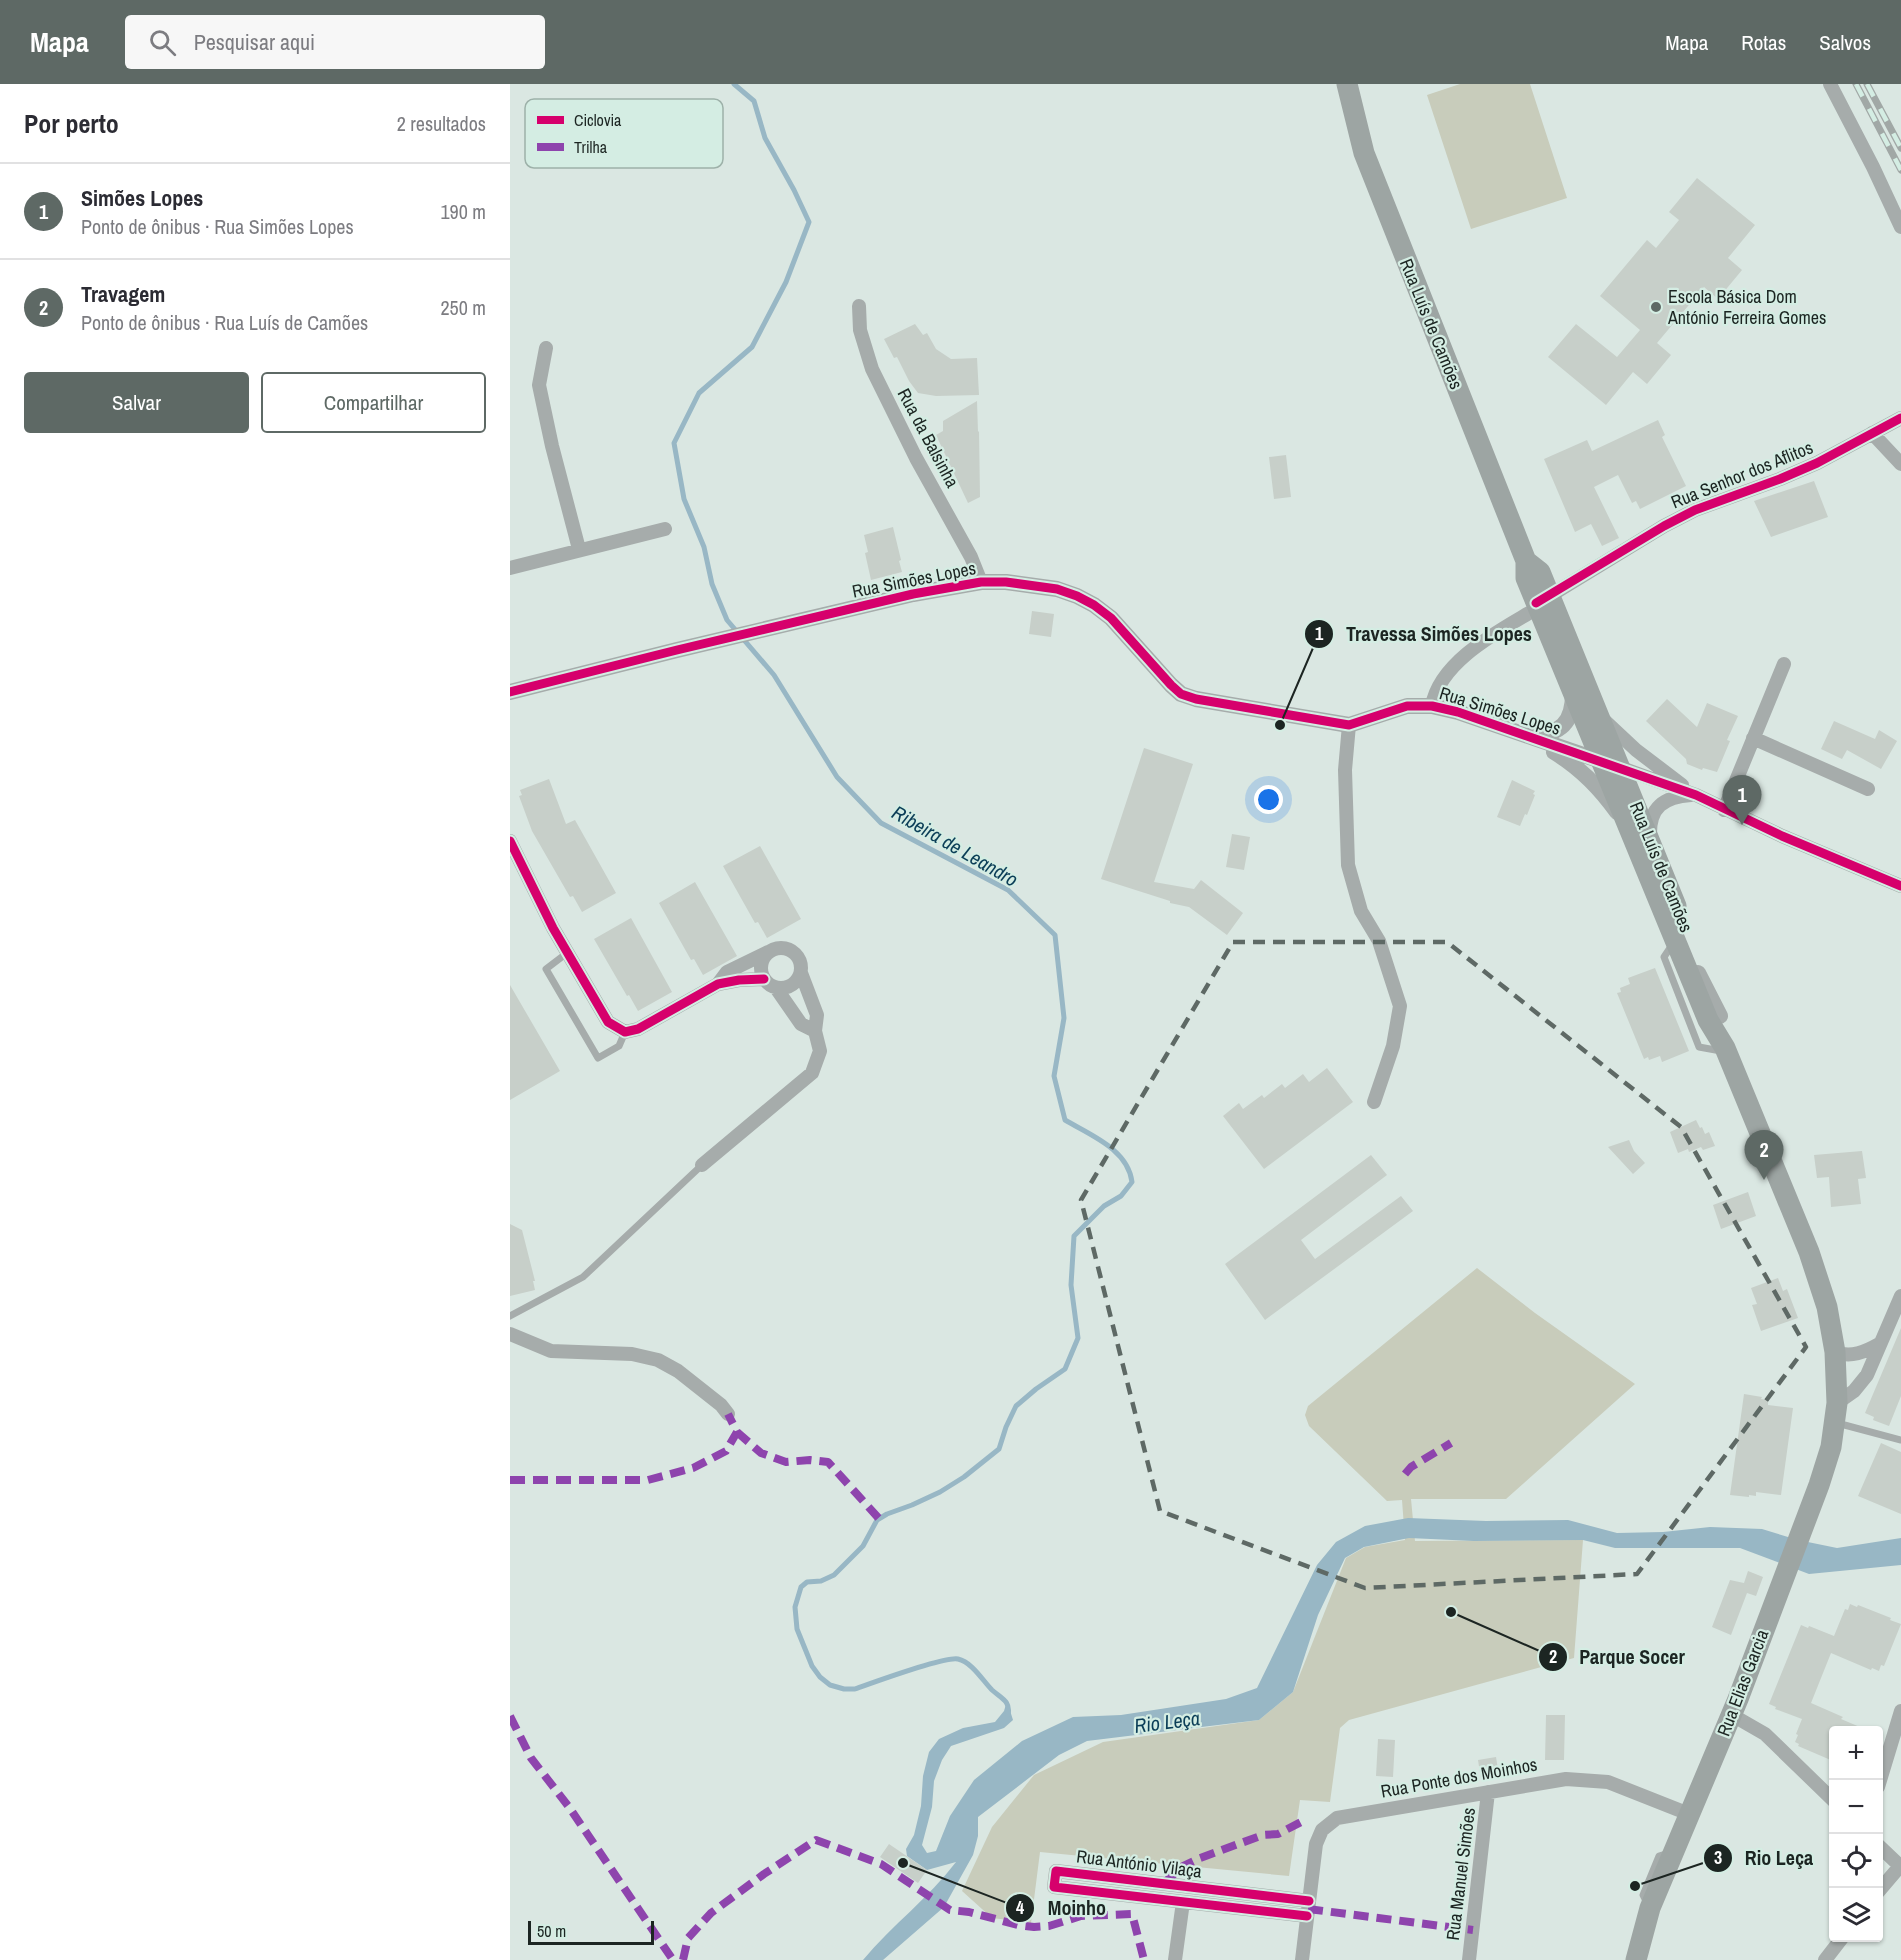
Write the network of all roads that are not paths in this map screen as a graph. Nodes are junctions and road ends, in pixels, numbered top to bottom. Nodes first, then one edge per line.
1 (1347, 84) edge
2 (1830, 84) edge
3 (1901, 227) edge
4 (859, 306) dead end
5 (546, 348) dead end
6 (1901, 418) edge
7 (1872, 433) junction
8 (1901, 464) edge
9 (664, 529) dead end
10 (579, 549) junction
11 (510, 568) edge
12 (981, 582) junction
13 (1538, 605) junction
14 (1784, 664) dead end
15 (510, 692) edge
16 (1573, 692) junction
17 (1432, 706) junction
18 (1348, 725) junction
19 (1527, 736) junction
20 (1753, 738) junction
21 (1601, 746) junction
22 (1620, 776) junction
23 (1868, 789) dead end
24 (1696, 795) junction
25 (1724, 810) junction
26 (1630, 831) junction
27 (1650, 839) junction
28 (510, 841) edge
29 (1901, 886) edge
30 (770, 951) junction
31 (567, 953) junction
32 (801, 973) junction
33 (764, 979) junction
34 (718, 984) junction
35 (776, 988) junction
36 (1720, 1016) junction
37 (815, 1031) junction
38 (625, 1032) junction
39 (1726, 1050) junction
40 (1374, 1102) dead end
41 (702, 1165) joint
42 (1901, 1296) edge
43 (510, 1316) edge
44 (510, 1334) edge
45 (1879, 1344) junction
46 (1835, 1352) junction
47 (1836, 1374) joint
48 (1836, 1413) junction
49 (728, 1414) dead end
50 (1901, 1440) edge
51 (1901, 1711) edge
52 (1732, 1715) junction
53 (1880, 1780) edge
54 (1488, 1791) junction
55 (1829, 1797) edge
56 (1689, 1814) junction
57 (1883, 1850) edge
58 (1900, 1867) edge
59 (1882, 1888) edge
60 (1309, 1901) junction
61 (1183, 1902) junction
62 (1307, 1916) junction
63 (1839, 1942) edge
64 (1175, 1960) edge
65 (1302, 1960) edge
66 (1469, 1960) edge
67 (1636, 1960) edge
68 (1824, 1960) edge

1 - 13 main road, Rua Luís de Camões
2 - 3 street
4 - 12 street, Rua da Balsinha
5 - 10 street
6 - 7 street, Rua Senhor dos Aflitos
7 - 8 street
7 - 13 street, Rua Senhor dos Aflitos
9 - 10 street
10 - 11 street
12 - 15 street, Rua Simões Lopes
12 - 18 street, Rua Simões Lopes
13 - 16 main road, Rua Luís de Camões
13 - 17 street, Rua Senhor dos Aflitos
13 - 21 main road, Rua Luís de Camões
13 - 21 street, Rua Simões Lopes
14 - 20 street
16 - 19 street, Rua Simões Lopes
16 - 21 main road, Rua Luís de Camões
17 - 18 street, Rua Simões Lopes
17 - 19 street, Rua Simões Lopes
18 - 40 street
19 - 21 street, Rua Simões Lopes
19 - 26 street, Rua Simões Lopes
20 - 23 street
20 - 25 street
21 - 22 main road, Rua Luís de Camões
21 - 24 street, Rua Simões Lopes
22 - 24 street, Rua Simões Lopes
22 - 26 main road, Rua Luís de Camões
22 - 27 main road, Rua Luís de Camões
22 - 36 street
24 - 25 street, Rua Simões Lopes
24 - 27 street
25 - 29 street, Rua Simões Lopes
26 - 39 main road, Rua Luís de Camões
27 - 36 main road, Rua Luís de Camões
28 - 31 street
30 - 32 street
30 - 33 street
30 - 34 street
31 - 38 street
31 - 38 lane
32 - 35 street
32 - 37 street
33 - 34 street
33 - 35 street
34 - 38 street
35 - 37 street
36 - 39 main road, Rua Luís de Camões
37 - 41 street
39 - 46 main road, Rua Luís de Camões
41 - 43 lane
42 - 45 street
44 - 49 street
45 - 46 street
45 - 48 street
46 - 47 main road, Rua Luís de Camões
47 - 48 main road, Rua Elias Garcia
48 - 50 lane
48 - 52 main road, Rua Elias Garcia
51 - 53 street
52 - 55 street
52 - 56 main road, Rua Elias Garcia
54 - 56 street, Rua Ponte dos Moinhos
54 - 60 street, Rua Ponte dos Moinhos
54 - 66 street, Rua Manuel Simões
56 - 67 main road, Rua Elias Garcia
57 - 58 street
58 - 59 street
60 - 61 street, Rua António Vilaça
60 - 62 street, Rua Ponte dos Moinhos
61 - 62 street, Rua António Vilaça
61 - 64 street
62 - 65 street, Rua Ponte dos Moinhos
63 - 68 street

